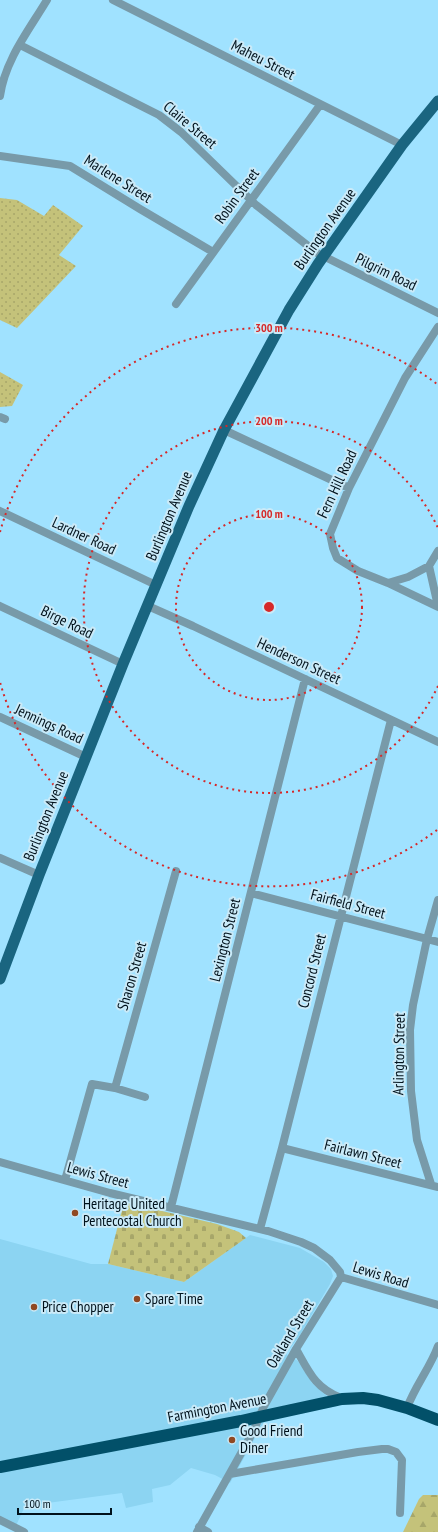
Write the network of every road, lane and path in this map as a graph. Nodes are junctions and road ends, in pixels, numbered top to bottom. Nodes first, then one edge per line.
1 (47, 0) edge
2 (112, 0) edge
3 (20, 45) junction
4 (0, 96) edge
5 (438, 102) edge
6 (320, 104) junction
7 (402, 146) junction
8 (0, 156) edge
9 (251, 200) junction
10 (213, 252) junction
11 (322, 257) junction
12 (176, 304) dead end
13 (438, 313) edge
14 (438, 327) edge
15 (224, 430) junction
16 (349, 488) junction
17 (0, 511) edge
18 (438, 551) edge
19 (429, 566) junction
20 (388, 583) junction
21 (156, 586) junction
22 (0, 606) edge
23 (148, 606) junction
24 (438, 606) edge
25 (123, 664) junction
26 (305, 679) junction
27 (0, 717) edge
28 (391, 720) junction
29 (438, 742) edge
30 (86, 757) junction
31 (0, 858) edge
32 (176, 871) dead end
33 (39, 875) junction
34 (251, 893) junction
35 (438, 900) edge
36 (341, 916) junction
37 (427, 939) junction
38 (438, 942) edge
39 (0, 979) edge
40 (115, 1088) junction
41 (145, 1098) dead end
42 (282, 1148) junction
43 (0, 1162) edge
44 (65, 1180) junction
45 (434, 1186) edge
46 (171, 1207) junction
47 (260, 1229) junction
48 (341, 1277) junction
49 (438, 1305) edge
50 (438, 1346) edge
51 (296, 1349) junction
52 (342, 1399) junction
53 (407, 1408) junction
54 (260, 1416) junction
55 (438, 1420) edge
56 (0, 1467) edge
57 (230, 1474) junction
58 (400, 1513) dead end
59 (0, 1520) edge
60 (198, 1530) edge
61 (24, 1532) edge
62 (208, 1532) edge

1 - 3 street
2 - 6 street, Maheu Street
3 - 4 street
3 - 9 street, Claire Street
5 - 7 main road, Burlington Avenue
6 - 7 street, Maheu Street
6 - 9 street, Robin Street
7 - 11 main road, Burlington Avenue
8 - 10 street, Marlene Street
9 - 10 street, Robin Street
9 - 11 street, Claire Street
10 - 12 street, Robin Street
11 - 13 street, Pilgrim Road
11 - 15 main road, Burlington Avenue
14 - 16 street, Fern Hill Road
15 - 16 street
15 - 21 main road, Burlington Avenue
16 - 20 street, Fern Hill Road
17 - 21 street, Lardner Road
18 - 19 street
19 - 20 street
19 - 24 street
20 - 24 street, Fern Hill Road
21 - 23 main road, Burlington Avenue
22 - 25 street, Birge Road
23 - 25 main road, Burlington Avenue
23 - 26 street, Henderson Street
25 - 30 main road, Burlington Avenue
26 - 28 street, Henderson Street
26 - 34 street, Lexington Street
27 - 30 street, Jennings Road
28 - 29 street, Henderson Street
28 - 36 street, Concord Street
30 - 33 main road, Burlington Avenue
31 - 33 street
32 - 40 street, Sharon Street
33 - 39 main road, Burlington Avenue
34 - 36 street, Fairfield Street
34 - 46 street, Lexington Street
35 - 37 street, Arlington Street
36 - 37 street, Fairfield Street
36 - 42 street, Concord Street
37 - 38 street, Fairfield Street
37 - 45 street, Arlington Street
40 - 41 street
40 - 44 street
42 - 45 street, Fairlawn Street
42 - 47 street, Concord Street
43 - 44 street, Lewis Street
44 - 46 street, Lewis Street
46 - 47 street, Lewis Street
47 - 48 street, Lewis Road
48 - 49 street, Lewis Road
48 - 51 street, Oakland Street
50 - 53 street
51 - 52 street
51 - 54 street, Oakland Street
52 - 53 highway, Farmington Avenue
52 - 54 highway, Farmington Avenue
53 - 55 highway, Farmington Avenue
54 - 56 highway, Farmington Avenue
54 - 57 street, Oakland Street
57 - 58 street
57 - 60 street, Oakland Street
59 - 61 street
60 - 62 street

